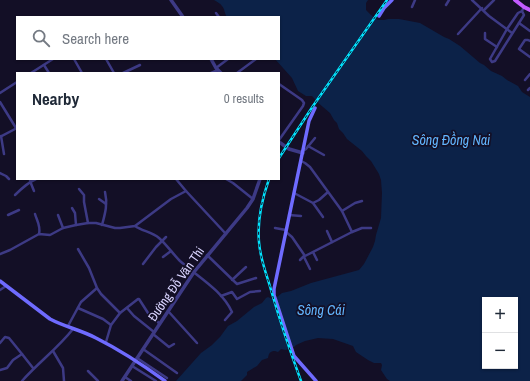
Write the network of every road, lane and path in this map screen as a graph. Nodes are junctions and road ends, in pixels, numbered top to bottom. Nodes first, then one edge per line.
1 (171, 0) edge
2 (416, 0) edge
3 (449, 0) edge
4 (472, 0) edge
5 (494, 0) edge
6 (515, 0) edge
7 (392, 1) edge
8 (446, 5) dead end
9 (522, 6) edge
10 (412, 7) dead end
11 (483, 9) junction
12 (530, 10) edge
13 (216, 13) dead end
14 (182, 16) edge
15 (218, 16) edge
16 (380, 16) dead end
17 (519, 23) junction
18 (507, 29) junction
19 (530, 32) edge
20 (485, 33) dead end
21 (512, 33) junction
22 (458, 34) dead end
23 (530, 42) edge
24 (497, 47) junction
25 (530, 57) edge
26 (52, 60) edge
27 (75, 60) edge
28 (107, 60) edge
29 (212, 60) edge
30 (227, 60) edge
31 (255, 60) edge
32 (44, 65) junction
33 (140, 65) dead end
34 (219, 70) edge
35 (33, 72) edge
36 (48, 72) edge
37 (81, 72) edge
38 (113, 72) edge
39 (125, 72) edge
40 (239, 72) edge
41 (530, 74) edge
42 (525, 80) dead end
43 (16, 83) edge
44 (280, 85) edge
45 (0, 93) edge
46 (0, 102) edge
47 (316, 108) dead end
48 (16, 126) edge
49 (16, 128) edge
50 (0, 136) edge
51 (315, 138) dead end
52 (280, 140) edge
53 (280, 142) edge
54 (308, 146) junction
55 (303, 152) junction
56 (4, 154) dead end
57 (324, 155) dead end
58 (301, 161) junction
59 (0, 174) edge
60 (9, 179) dead end
61 (33, 180) edge
62 (177, 180) edge
63 (228, 180) edge
64 (260, 180) edge
65 (30, 181) junction
66 (79, 189) dead end
67 (34, 191) dead end
68 (105, 192) dead end
69 (186, 192) junction
70 (328, 192) junction
71 (294, 193) junction
72 (15, 195) dead end
73 (99, 199) dead end
74 (253, 199) junction
75 (362, 201) dead end
76 (313, 203) junction
77 (106, 204) junction
78 (72, 208) dead end
79 (19, 210) dead end
80 (342, 211) junction
81 (35, 214) dead end
82 (8, 215) dead end
83 (58, 215) dead end
84 (289, 215) junction
85 (301, 216) dead end
86 (323, 217) dead end
87 (88, 223) junction
88 (76, 225) junction
89 (102, 225) junction
90 (135, 226) junction
91 (63, 228) junction
92 (275, 228) dead end
93 (370, 228) dead end
94 (286, 231) junction
95 (327, 231) dead end
96 (352, 232) junction
97 (40, 234) junction
98 (226, 234) junction
99 (166, 237) dead end
100 (162, 241) junction
101 (332, 242) junction
102 (78, 249) dead end
103 (171, 251) junction
104 (313, 252) junction
105 (0, 254) edge
106 (207, 256) junction
107 (304, 256) junction
108 (163, 257) dead end
109 (300, 260) dead end
110 (317, 260) dead end
111 (143, 264) dead end
112 (246, 267) dead end
113 (310, 269) dead end
114 (194, 272) junction
115 (256, 278) dead end
116 (0, 280) edge
117 (232, 280) junction
118 (6, 285) junction
119 (97, 288) junction
120 (0, 290) edge
121 (260, 291) dead end
122 (221, 296) junction
123 (78, 308) junction
124 (127, 308) junction
125 (168, 311) junction
126 (120, 313) junction
127 (225, 320) dead end
128 (160, 324) junction
129 (111, 325) junction
130 (68, 326) junction
131 (74, 328) junction
132 (154, 333) junction
133 (106, 342) junction
134 (0, 343) edge
135 (197, 343) dead end
136 (174, 344) dead end
137 (143, 348) junction
138 (52, 351) junction
139 (22, 354) junction
140 (136, 359) junction
141 (132, 366) junction
142 (33, 368) junction
143 (0, 370) edge
144 (88, 371) dead end
145 (177, 373) dead end
146 (125, 377) junction
147 (166, 379) edge
148 (22, 381) edge
149 (64, 381) edge
150 (98, 381) edge
151 (122, 381) edge
152 (131, 381) edge
153 (156, 381) edge
154 (316, 381) edge

1 - 14 street
2 - 10 street
3 - 8 street
4 - 11 street
5 - 11 street
6 - 9 main road
7 - 16 main road
9 - 12 main road
9 - 17 street
9 - 18 street
11 - 18 street
11 - 22 street
13 - 15 street
17 - 19 street
17 - 21 street
18 - 21 street
18 - 24 street
20 - 24 street
21 - 24 street
23 - 25 street
26 - 32 street
27 - 37 street
28 - 38 street
29 - 34 street
30 - 34 street
31 - 40 street
32 - 35 street
32 - 36 street
33 - 39 street
41 - 42 street
43 - 45 street
44 - 52 street
46 - 48 street
47 - 55 main road
49 - 50 street
50 - 56 street
51 - 54 street
53 - 55 street
54 - 55 street
54 - 57 street
55 - 58 main road
58 - 70 street
58 - 71 main road
59 - 60 street
61 - 65 street
62 - 69 street
63 - 74 street
64 - 74 street, Đường Đỗ Văn Thi
65 - 67 street
65 - 72 street
66 - 87 street
68 - 77 street
69 - 90 street
69 - 98 street
70 - 76 street
70 - 80 street
71 - 76 street
71 - 84 main road
73 - 77 street
74 - 98 street, Đường Đỗ Văn Thi
75 - 80 street
76 - 86 street
77 - 89 street
78 - 88 street
79 - 82 street
80 - 96 street
81 - 97 street
83 - 91 street
84 - 85 street
84 - 94 main road
87 - 88 street
87 - 89 street
88 - 91 street
89 - 90 street
90 - 100 street
91 - 97 street
92 - 94 street
93 - 96 street
94 - 107 street
94 - 154 main road
95 - 101 street
96 - 101 street
97 - 105 street
98 - 106 street, Đường Đỗ Văn Thi
99 - 100 street
100 - 103 street
100 - 111 street
101 - 104 street
102 - 119 street
103 - 108 street
103 - 114 street
104 - 107 street
104 - 110 street
106 - 114 street, Đường Đỗ Văn Thi
106 - 117 street
107 - 109 street
107 - 113 street
112 - 117 street
114 - 122 street
114 - 125 street, Đường Đỗ Văn Thi
115 - 117 street
116 - 118 main road
118 - 120 street
118 - 130 main road
119 - 123 street
119 - 126 street
121 - 122 street
122 - 127 street
123 - 129 street
123 - 130 street
124 - 126 street
124 - 128 street
124 - 132 street
125 - 128 street, Đường Đỗ Văn Thi
125 - 135 street
126 - 129 street
128 - 132 street, Đường Đỗ Văn Thi
129 - 133 street
130 - 131 main road
131 - 133 main road
131 - 138 street
132 - 136 street
132 - 137 street, Đường Đỗ Văn Thi
133 - 140 main road
134 - 139 street
137 - 140 street, Đường Đỗ Văn Thi
137 - 145 street
138 - 142 street
138 - 149 street
139 - 142 street
139 - 143 street
140 - 141 street, Đường Đỗ Văn Thi
140 - 147 street
140 - 147 main road
141 - 146 street, Đường Đỗ Văn Thi
141 - 153 street
142 - 148 street
144 - 150 street
146 - 151 street, Đường Đỗ Văn Thi
146 - 152 street

